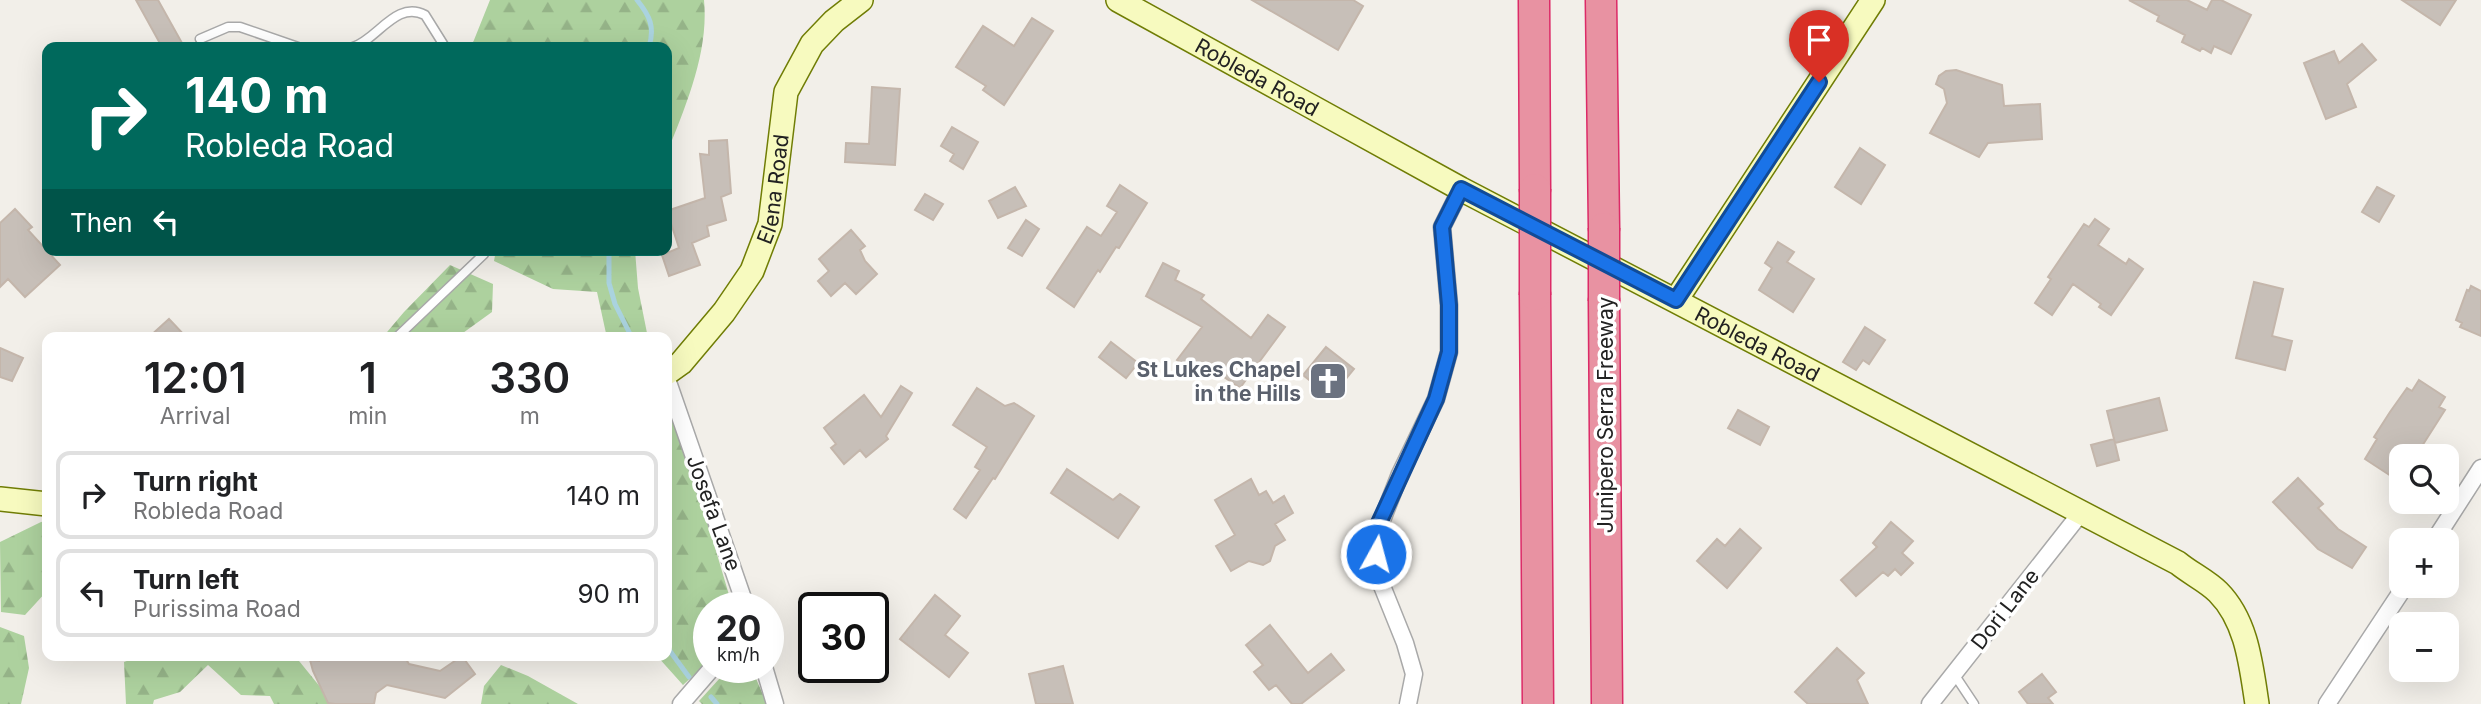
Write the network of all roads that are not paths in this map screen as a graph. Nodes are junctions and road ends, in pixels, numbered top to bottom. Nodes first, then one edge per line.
1 (861, 0) edge
2 (1118, 0) edge
3 (1534, 0) edge
4 (1601, 0) edge
5 (1873, 0) edge
6 (200, 39) dead end
7 (284, 42) edge
8 (366, 42) edge
9 (442, 42) edge
10 (1461, 189) junction
11 (482, 256) edge
12 (1676, 300) junction
13 (402, 332) edge
14 (672, 369) edge
15 (672, 393) edge
16 (2481, 468) edge
17 (0, 499) edge
18 (42, 503) edge
19 (2080, 514) junction
20 (2442, 528) edge
21 (741, 592) edge
22 (2397, 598) edge
23 (1954, 674) junction
24 (699, 683) edge
25 (769, 683) edge
26 (681, 704) edge
27 (775, 704) edge
28 (1408, 704) edge
29 (1538, 704) edge
30 (1607, 704) edge
31 (1930, 704) edge
32 (1974, 704) edge
33 (2257, 704) edge
34 (2327, 704) edge

1 - 14 street, Elena Road
2 - 10 street, Robleda Road
3 - 29 highway, bridge
4 - 30 highway, Junipero Serra Freeway, bridge
5 - 12 street
6 - 7 lane
8 - 9 lane
10 - 12 street, Robleda Road
10 - 28 street
11 - 13 lane
12 - 19 street, Robleda Road
15 - 21 street, Josefa Lane
16 - 20 street
17 - 18 street
19 - 23 street, Dori Lane
19 - 33 street, Robleda Road
22 - 34 street
23 - 31 street, Dori Lane
23 - 32 lane
24 - 26 street
25 - 27 street

